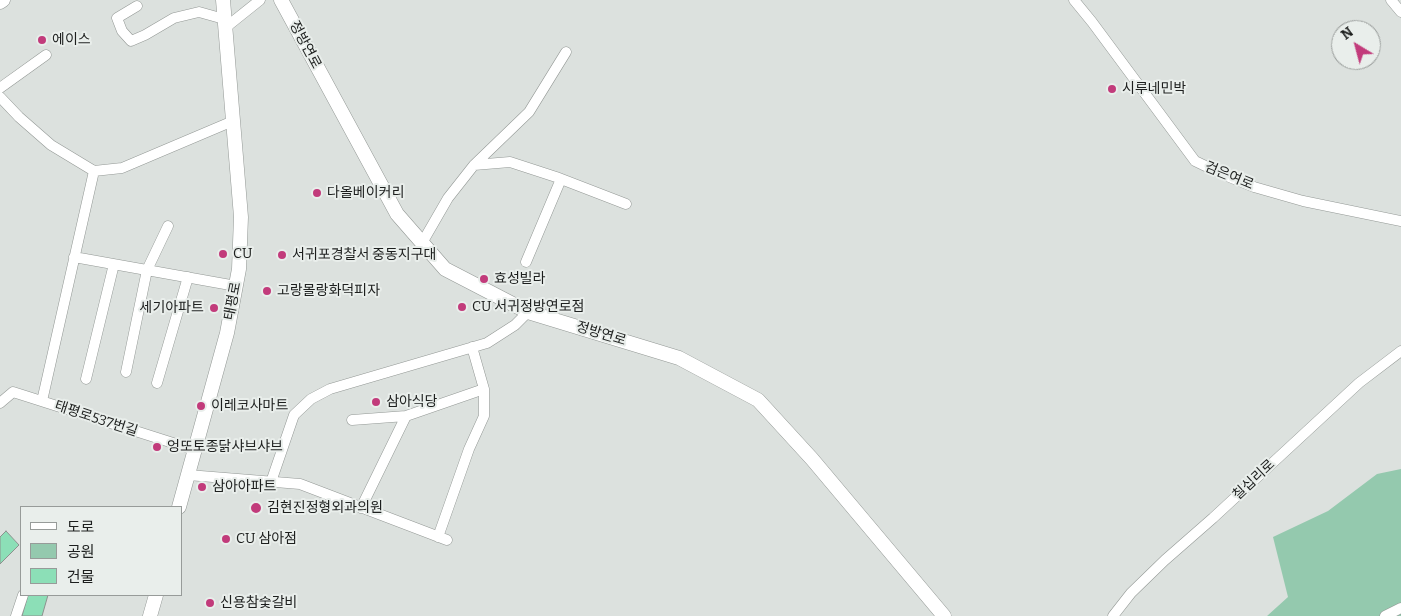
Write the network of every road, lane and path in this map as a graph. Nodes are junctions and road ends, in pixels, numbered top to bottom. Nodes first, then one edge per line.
1 (223, 0) edge
2 (260, 0) edge
3 (281, 0) edge
4 (1074, 0) edge
5 (1391, 0) edge
6 (138, 6) dead end
7 (1401, 12) edge
8 (225, 23) junction
9 (566, 52) dead end
10 (46, 55) dead end
11 (0, 88) edge
12 (0, 97) edge
13 (233, 121) junction
14 (474, 165) junction
15 (94, 171) junction
16 (561, 178) junction
17 (626, 204) dead end
18 (1401, 221) edge
19 (168, 226) dead end
20 (422, 243) junction
21 (74, 257) junction
22 (526, 262) dead end
23 (114, 264) junction
24 (147, 270) junction
25 (188, 277) junction
26 (236, 286) junction
27 (528, 312) junction
28 (472, 347) junction
29 (1401, 351) edge
30 (126, 372) dead end
31 (86, 379) dead end
32 (157, 383) dead end
33 (484, 389) junction
34 (42, 401) junction
35 (0, 402) edge
36 (406, 416) junction
37 (352, 420) dead end
38 (195, 450) junction
39 (188, 475) junction
40 (271, 482) junction
41 (179, 506) edge
42 (361, 508) junction
43 (23, 596) edge
44 (156, 596) edge
45 (1401, 608) edge
46 (16, 616) edge
47 (150, 616) edge
48 (944, 616) edge
49 (1113, 616) edge
50 (1386, 616) edge

1 - 8 main road, 태평로
2 - 8 street
3 - 20 main road, 정방연로
4 - 18 street, 검은여로
5 - 7 street
6 - 8 street
8 - 13 main road, 태평로
9 - 14 street
10 - 11 street
12 - 15 street
13 - 15 street
13 - 26 main road, 태평로
14 - 16 street
14 - 20 street
15 - 21 street
16 - 17 street
16 - 22 street
19 - 24 street
20 - 27 main road, 정방연로
21 - 23 street
21 - 34 street
23 - 24 street
23 - 31 street
24 - 25 street
24 - 30 street
25 - 26 street
25 - 32 street
26 - 38 main road, 태평로
27 - 28 street
27 - 48 main road, 정방연로
28 - 33 street
28 - 40 street
29 - 49 street, 칠십리로
33 - 36 street
33 - 42 street
34 - 35 street, 태평로537번길
34 - 38 street, 태평로537번길
36 - 37 street
36 - 42 street
38 - 39 main road, 태평로
39 - 40 street
39 - 41 main road, 태평로
40 - 42 street
43 - 46 street
44 - 47 main road
45 - 50 street

